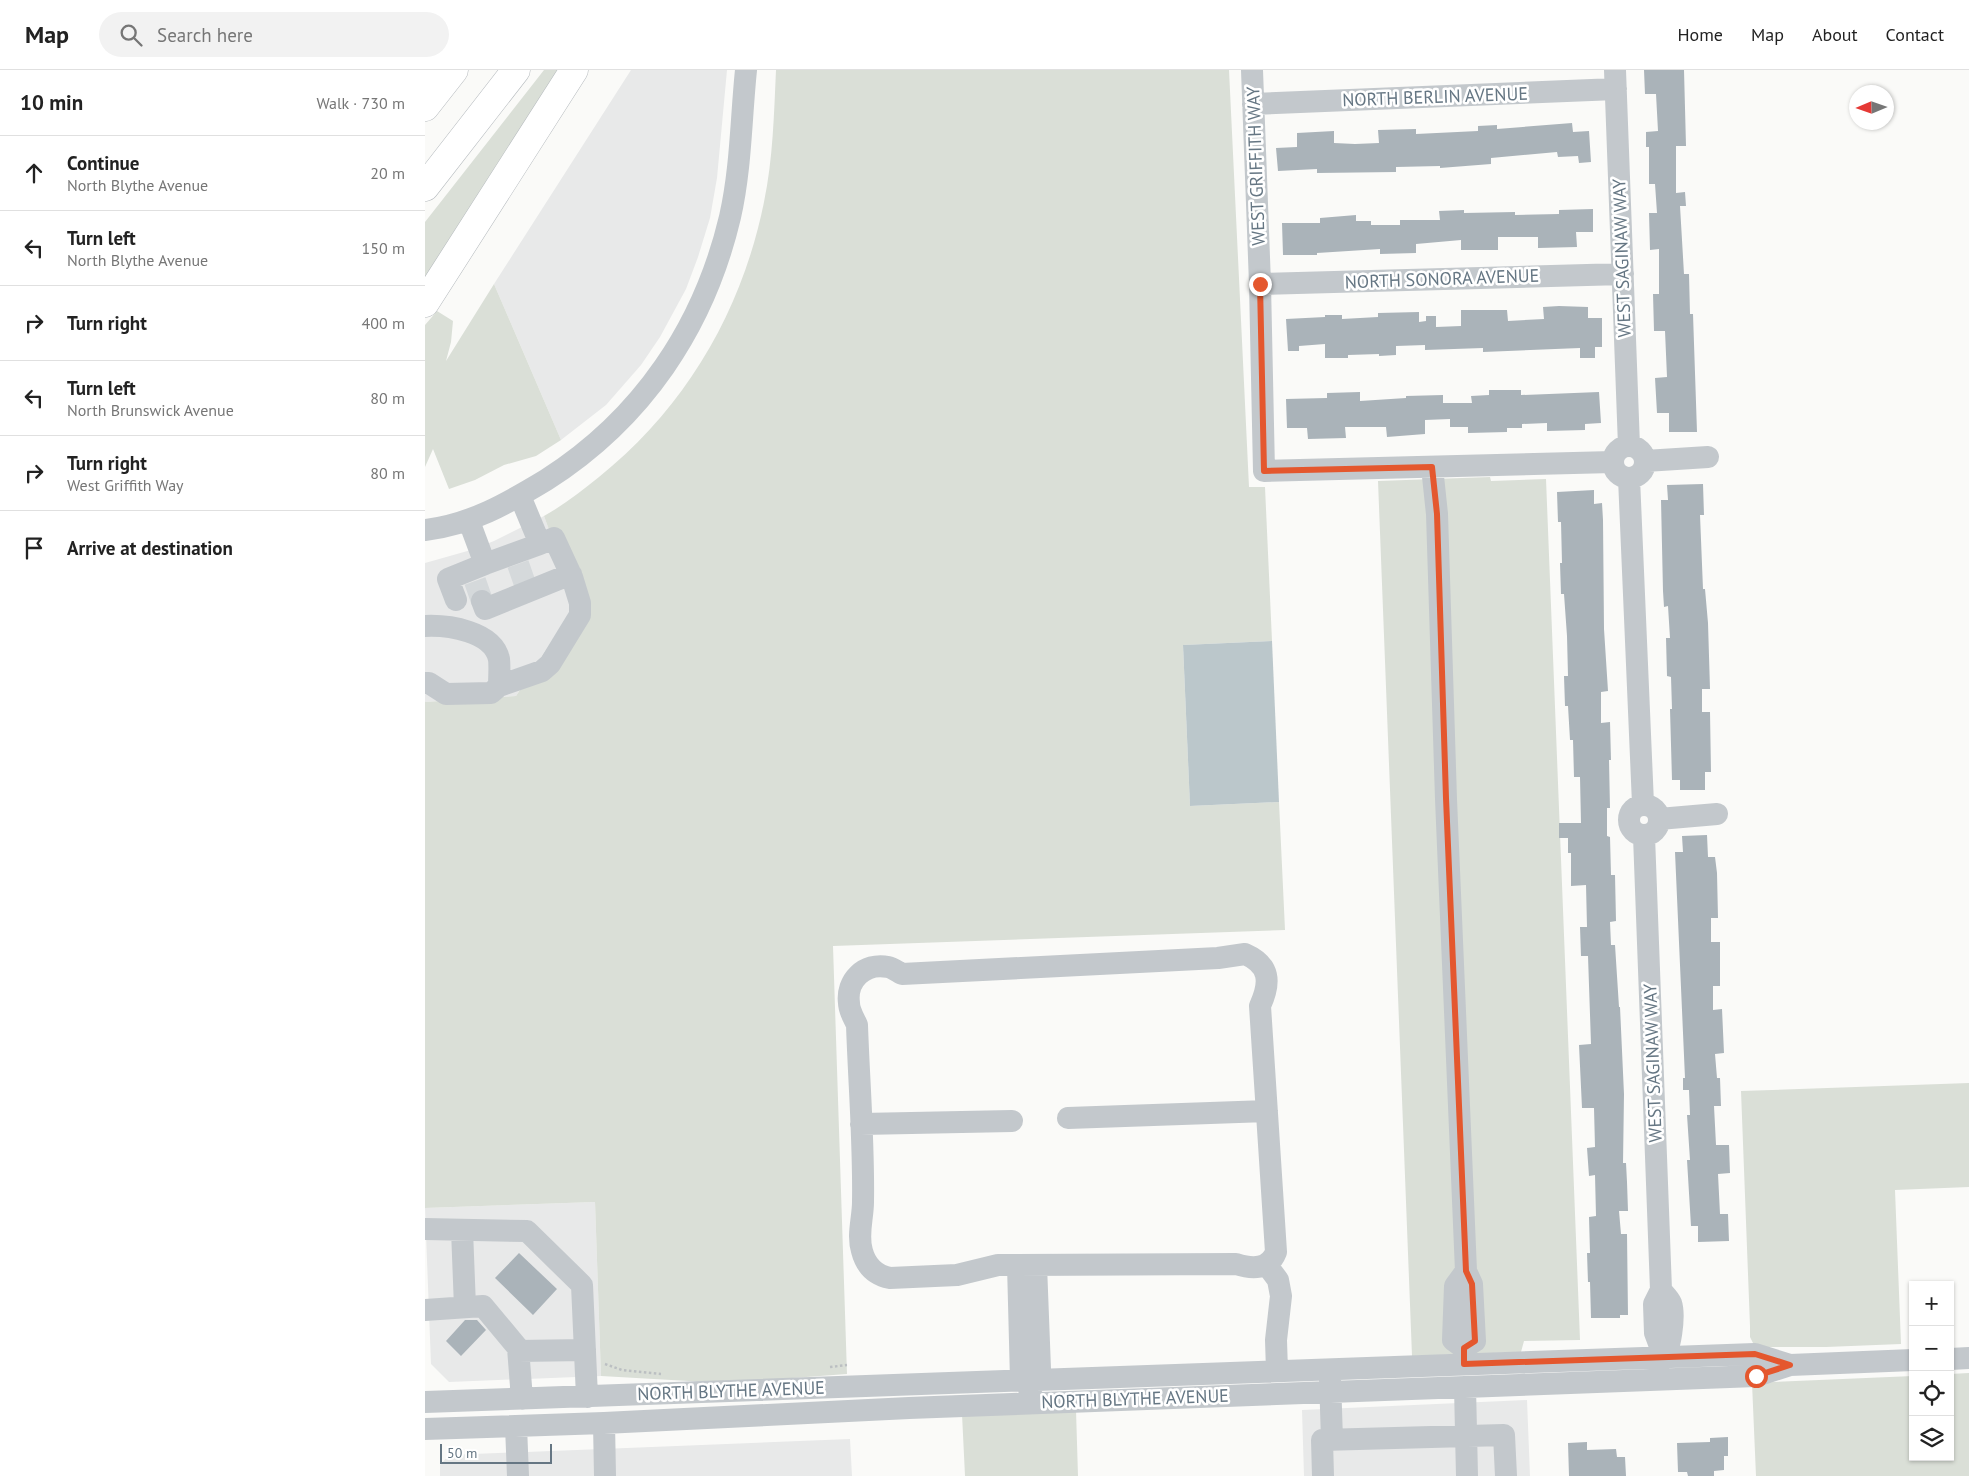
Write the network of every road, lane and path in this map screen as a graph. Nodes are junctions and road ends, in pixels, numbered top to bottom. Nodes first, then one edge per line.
1 (429, 70) edge
2 (454, 70) edge
3 (516, 70) edge
4 (575, 70) edge
5 (746, 70) edge
6 (1252, 70) edge
7 (425, 75) edge
8 (1616, 80) edge
9 (1253, 104) junction
10 (425, 107) edge
11 (425, 187) edge
12 (1623, 274) junction
13 (1260, 284) junction
14 (425, 303) edge
15 (1629, 446) junction
16 (1708, 457) dead end
17 (1645, 461) junction
18 (1613, 462) junction
19 (1432, 467) junction
20 (1629, 478) junction
21 (520, 496) junction
22 (469, 521) junction
23 (425, 530) edge
24 (540, 544) junction
25 (521, 573) junction
26 (571, 574) junction
27 (479, 579) junction
28 (456, 600) dead end
29 (425, 626) edge
30 (425, 683) edge
31 (499, 686) junction
32 (1643, 804) junction
33 (1717, 814) dead end
34 (1659, 819) junction
35 (1644, 836) junction
36 (1267, 1112) junction
37 (1068, 1118) dead end
38 (1012, 1121) dead end
39 (861, 1124) junction
40 (425, 1229) edge
41 (463, 1230) junction
42 (1266, 1264) junction
43 (1027, 1265) junction
44 (465, 1307) junction
45 (425, 1310) edge
46 (518, 1350) junction
47 (585, 1350) junction
48 (1464, 1356) junction
49 (1664, 1358) junction
50 (1969, 1358) edge
51 (1954, 1359) edge
52 (1909, 1360) edge
53 (847, 1365) dead end
54 (1790, 1365) junction
55 (825, 1368) dead end
56 (1329, 1370) junction
57 (1277, 1371) junction
58 (667, 1374) dead end
59 (1030, 1380) junction
60 (1526, 1384) junction
61 (1465, 1387) junction
62 (1331, 1392) junction
63 (587, 1397) junction
64 (522, 1399) junction
65 (425, 1402) edge
66 (909, 1408) junction
67 (604, 1423) junction
68 (516, 1426) junction
69 (425, 1429) edge
70 (1466, 1436) junction
71 (1332, 1440) junction
72 (517, 1476) edge
73 (605, 1476) edge
74 (1323, 1476) edge
75 (1467, 1476) edge
76 (1506, 1476) edge

1 - 7 highway
2 - 10 highway
3 - 11 highway
4 - 14 highway
5 - 21 street
6 - 9 street, WEST GRIFFITH WAY
8 - 9 street, NORTH BERLIN AVENUE
8 - 12 street, WEST SAGINAW WAY
9 - 13 street, WEST GRIFFITH WAY
12 - 13 street, NORTH SONORA AVENUE
12 - 15 street, WEST SAGINAW WAY
13 - 19 street, WEST GRIFFITH WAY
15 - 17 street
15 - 18 street
16 - 17 street
17 - 20 street
18 - 19 street
18 - 20 street
19 - 48 street
20 - 32 street
21 - 22 street
21 - 24 street
22 - 23 street
22 - 27 street
24 - 25 street
24 - 26 street
25 - 26 street
25 - 27 street
25 - 27 street
26 - 31 street
27 - 28 street
29 - 31 street
30 - 31 street
32 - 34 street
32 - 35 street
33 - 34 street
34 - 35 street
35 - 49 street, WEST SAGINAW WAY
36 - 37 street
36 - 39 street
36 - 42 street
38 - 39 street
39 - 43 street
40 - 41 street
41 - 44 street
41 - 47 street
42 - 43 street
42 - 57 street
43 - 59 street
44 - 45 street
44 - 46 street
46 - 47 street
46 - 64 street
47 - 58 path
47 - 63 street
48 - 49 street, NORTH BLYTHE AVENUE
48 - 56 street, NORTH BLYTHE AVENUE
49 - 54 street, NORTH BLYTHE AVENUE
49 - 60 street, NORTH BLYTHE AVENUE
50 - 51 street
52 - 54 street, NORTH BLYTHE AVENUE
53 - 55 path
54 - 60 street, NORTH BLYTHE AVENUE
56 - 57 street, NORTH BLYTHE AVENUE
56 - 62 street
57 - 59 street, NORTH BLYTHE AVENUE
59 - 63 street, NORTH BLYTHE AVENUE
59 - 66 street, NORTH BLYTHE AVENUE
60 - 61 street, NORTH BLYTHE AVENUE
61 - 62 street, NORTH BLYTHE AVENUE
61 - 70 street
62 - 66 street, NORTH BLYTHE AVENUE
62 - 71 street
63 - 64 street, NORTH BLYTHE AVENUE
64 - 65 street, NORTH BLYTHE AVENUE
66 - 67 street, NORTH BLYTHE AVENUE
67 - 68 street, NORTH BLYTHE AVENUE
67 - 73 street
68 - 69 street, NORTH BLYTHE AVENUE
68 - 72 street
70 - 71 street
70 - 75 street
70 - 76 street
71 - 74 street

